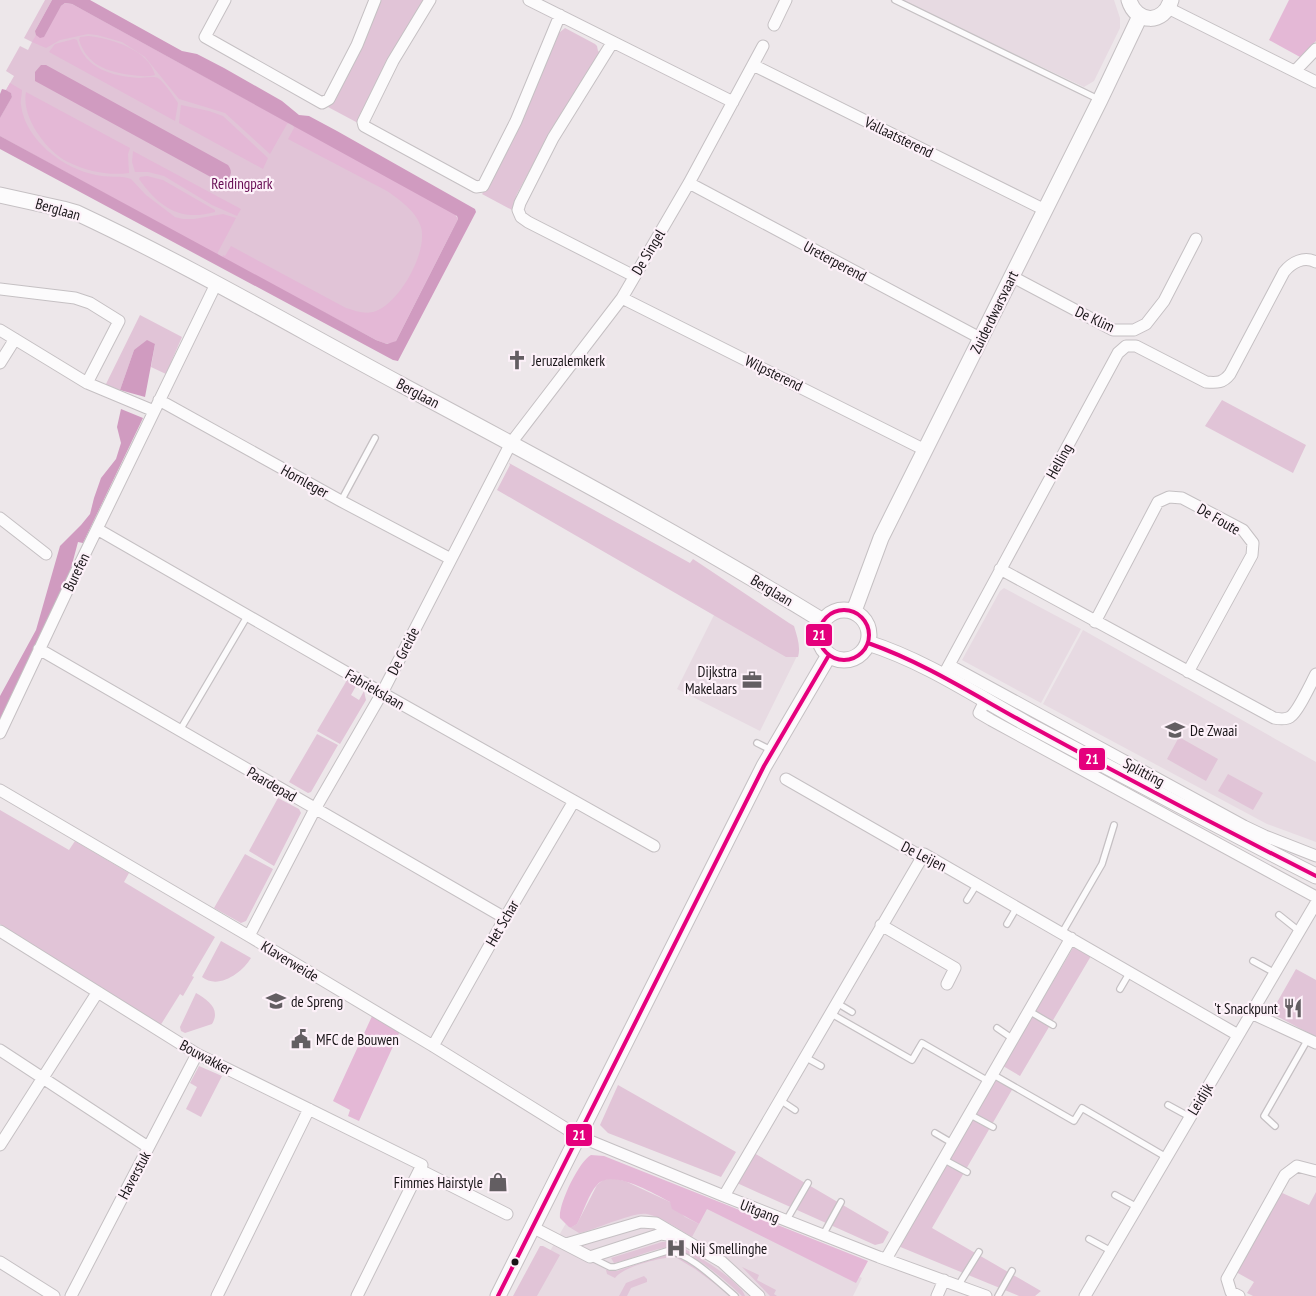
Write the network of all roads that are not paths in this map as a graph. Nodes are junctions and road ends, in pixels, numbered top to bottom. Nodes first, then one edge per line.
1 (224, 0) edge
2 (375, 0) edge
3 (430, 0) edge
4 (529, 0) edge
5 (786, 0) edge
6 (895, 0) edge
7 (1129, 0) edge
8 (1170, 4) edge
9 (560, 16) junction
10 (1140, 16) junction
11 (774, 25) dead end
12 (612, 42) junction
13 (763, 46) dead end
14 (1316, 49) edge
15 (753, 65) junction
16 (1294, 71) junction
17 (1316, 82) edge
18 (1100, 100) junction
19 (732, 102) junction
20 (689, 183) junction
21 (0, 195) edge
22 (1045, 210) junction
23 (1196, 239) dead end
24 (1316, 262) edge
25 (634, 276) junction
26 (1011, 276) junction
27 (216, 284) junction
28 (0, 289) edge
29 (622, 298) junction
30 (0, 330) edge
31 (980, 338) junction
32 (15, 339) junction
33 (1118, 353) joint
34 (0, 362) edge
35 (86, 383) junction
36 (160, 400) junction
37 (154, 411) junction
38 (375, 438) dead end
39 (511, 443) junction
40 (925, 450) junction
41 (341, 501) junction
42 (0, 518) edge
43 (97, 528) junction
44 (46, 554) dead end
45 (451, 559) junction
46 (1000, 569) junction
47 (854, 611) junction
48 (248, 614) junction
49 (823, 621) junction
50 (1095, 622) junction
51 (868, 643) junction
52 (39, 649) junction
53 (829, 655) junction
54 (946, 671) junction
55 (1188, 672) junction
56 (1316, 674) edge
57 (382, 693) junction
58 (982, 707) junction
59 (180, 730) junction
60 (0, 733) edge
61 (757, 743) dead end
62 (773, 751) junction
63 (786, 779) dead end
64 (0, 790) edge
65 (574, 801) junction
66 (315, 808) junction
67 (1114, 825) dead end
68 (654, 846) dead end
69 (924, 854) junction
70 (1316, 856) edge
71 (1316, 876) edge
72 (977, 884) junction
73 (1316, 897) edge
74 (967, 900) dead end
75 (1017, 907) junction
76 (1314, 909) edge
77 (1279, 915) dead end
78 (505, 918) junction
79 (1007, 924) dead end
80 (882, 925) junction
81 (0, 931) edge
82 (1299, 931) junction
83 (250, 936) junction
84 (1067, 936) junction
85 (1252, 961) dead end
86 (1130, 972) junction
87 (1275, 973) junction
88 (947, 984) dead end
89 (1120, 989) dead end
90 (97, 993) junction
91 (833, 1008) junction
92 (1029, 1010) junction
93 (852, 1012) dead end
94 (1251, 1013) junction
95 (1053, 1024) dead end
96 (997, 1028) dead end
97 (1238, 1035) junction
98 (1013, 1038) junction
99 (1312, 1041) edge
100 (433, 1046) junction
101 (0, 1050) edge
102 (197, 1054) junction
103 (805, 1057) junction
104 (821, 1066) dead end
105 (43, 1078) junction
106 (990, 1078) junction
107 (780, 1100) junction
108 (1168, 1105) dead end
109 (309, 1108) junction
110 (795, 1110) dead end
111 (969, 1114) junction
112 (1190, 1117) junction
113 (1275, 1126) dead end
114 (992, 1127) dead end
115 (935, 1133) dead end
116 (578, 1136) junction
117 (952, 1143) junction
118 (0, 1145) edge
119 (148, 1147) junction
120 (1166, 1157) junction
121 (944, 1159) junction
122 (421, 1168) junction
123 (1316, 1171) edge
124 (966, 1172) dead end
125 (808, 1182) dead end
126 (1115, 1195) dead end
127 (724, 1196) junction
128 (841, 1202) dead end
129 (1137, 1207) junction
130 (507, 1214) dead end
131 (786, 1221) junction
132 (532, 1227) junction
133 (823, 1235) junction
134 (675, 1236) junction
135 (1090, 1239) dead end
136 (566, 1244) junction
137 (1111, 1251) junction
138 (979, 1252) dead end
139 (587, 1256) junction
140 (886, 1259) junction
141 (0, 1262) edge
142 (1012, 1271) dead end
143 (944, 1280) junction
144 (958, 1286) junction
145 (54, 1296) edge
146 (71, 1296) edge
147 (216, 1296) edge
148 (357, 1296) edge
149 (498, 1296) edge
150 (735, 1296) edge
151 (758, 1296) edge
152 (938, 1296) edge
153 (986, 1296) edge
154 (998, 1296) edge
155 (1084, 1296) edge
156 (1239, 1296) edge

1 - 2 street
3 - 9 street
4 - 9 street
5 - 11 street
6 - 18 lane
7 - 10 main road
8 - 10 main road
8 - 16 street
9 - 12 street
10 - 18 main road, Zuiderdwarsvaart
12 - 19 street
12 - 25 street
13 - 15 street, De Singel
14 - 16 street
15 - 19 street, De Singel
15 - 22 street, Vallaatsterend
16 - 17 street
18 - 22 main road, Zuiderdwarsvaart
19 - 20 street, De Singel
20 - 25 street, De Singel
20 - 31 street, Ureterperend
21 - 27 main road, Berglaan
22 - 26 main road, Zuiderdwarsvaart
23 - 26 street, De Klim
24 - 33 street, De Klim
25 - 29 street, De Singel
26 - 31 main road, Zuiderdwarsvaart
27 - 36 street, Burefen
27 - 39 main road, Berglaan
28 - 35 street
29 - 39 street, De Singel
29 - 40 street, Wilpsterend
30 - 32 street
31 - 40 main road, Zuiderdwarsvaart
32 - 34 street
32 - 35 street
33 - 46 street, Helling
35 - 37 street
36 - 37 street, Burefen
36 - 41 street, Hornleger
37 - 43 street, Burefen
38 - 41 lane
39 - 45 street, De Greide
39 - 49 main road, Berglaan
40 - 47 main road, Zuiderdwarsvaart
41 - 45 street, Hornleger
42 - 44 street
43 - 48 street, Fabriekslaan
43 - 52 street, Burefen
45 - 57 street, De Greide
46 - 50 street
46 - 54 street, Helling
47 - 49 main road
47 - 51 main road
48 - 57 street, Fabriekslaan
48 - 59 lane
49 - 53 main road
50 - 55 street
50 - 55 street, De Foute
51 - 53 main road
51 - 54 main road, Splitting
52 - 59 street, Paardepad
52 - 60 street, Burefen
53 - 62 main road
54 - 58 main road, Splitting
54 - 70 street, Splitting
55 - 56 street
57 - 65 street, Fabriekslaan
57 - 66 street, De Greide
58 - 71 main road, Splitting
58 - 73 street, Splitting
59 - 66 street, Paardepad
61 - 62 lane
62 - 116 main road
63 - 69 street, De Leijen
64 - 83 street, Klaverweide
65 - 68 street, Fabriekslaan
65 - 78 street, Het Schar
66 - 78 street, Paardepad
66 - 83 street, De Greide
67 - 84 lane
69 - 72 street, De Leijen
69 - 80 street
72 - 74 lane
72 - 75 street, De Leijen
75 - 79 lane
75 - 84 street, De Leijen
76 - 82 street, Leidijk
77 - 82 lane
78 - 100 street, Het Schar
80 - 88 street
80 - 91 street
81 - 90 street, Bouwakker
82 - 87 street, Leidijk
83 - 100 street, Klaverweide
84 - 86 street, De Leijen
84 - 92 street
85 - 87 lane
86 - 89 lane
86 - 97 street, De Leijen
87 - 94 street, Leidijk
90 - 102 street, Bouwakker
90 - 105 street
91 - 93 lane
91 - 103 street
91 - 106 lane
92 - 95 lane
92 - 98 street
94 - 97 street, Leidijk
94 - 99 street
96 - 98 lane
97 - 112 street, Leidijk
98 - 106 street
99 - 113 lane
100 - 116 street, Klaverweide
101 - 105 street
102 - 109 street, Bouwakker
102 - 119 street, Haverstuk
103 - 104 lane
103 - 107 street
105 - 118 street
105 - 119 street
106 - 111 street
106 - 120 lane
107 - 110 lane
107 - 127 street
108 - 112 lane
109 - 122 street, Bouwakker
109 - 147 street
111 - 114 lane
111 - 117 street
112 - 120 street, Leidijk
115 - 117 lane
116 - 127 street, Uitgang
116 - 132 main road
117 - 121 street
119 - 146 street, Haverstuk
120 - 129 street, Leidijk
121 - 124 lane
121 - 140 street
122 - 130 street, Bouwakker
122 - 148 street
123 - 156 street
125 - 131 lane
126 - 129 lane
127 - 131 street, Uitgang
128 - 133 lane
129 - 137 street, Leidijk
131 - 133 street, Uitgang
132 - 136 street
132 - 149 main road
133 - 140 street, Uitgang
134 - 136 street
134 - 139 street
134 - 151 street
135 - 137 lane
136 - 139 street
137 - 155 street, Leidijk
138 - 144 lane
139 - 150 lane
140 - 143 street, Uitgang
141 - 145 street
142 - 154 lane
143 - 144 street, Uitgang
143 - 152 street
144 - 153 street, Uitgang

